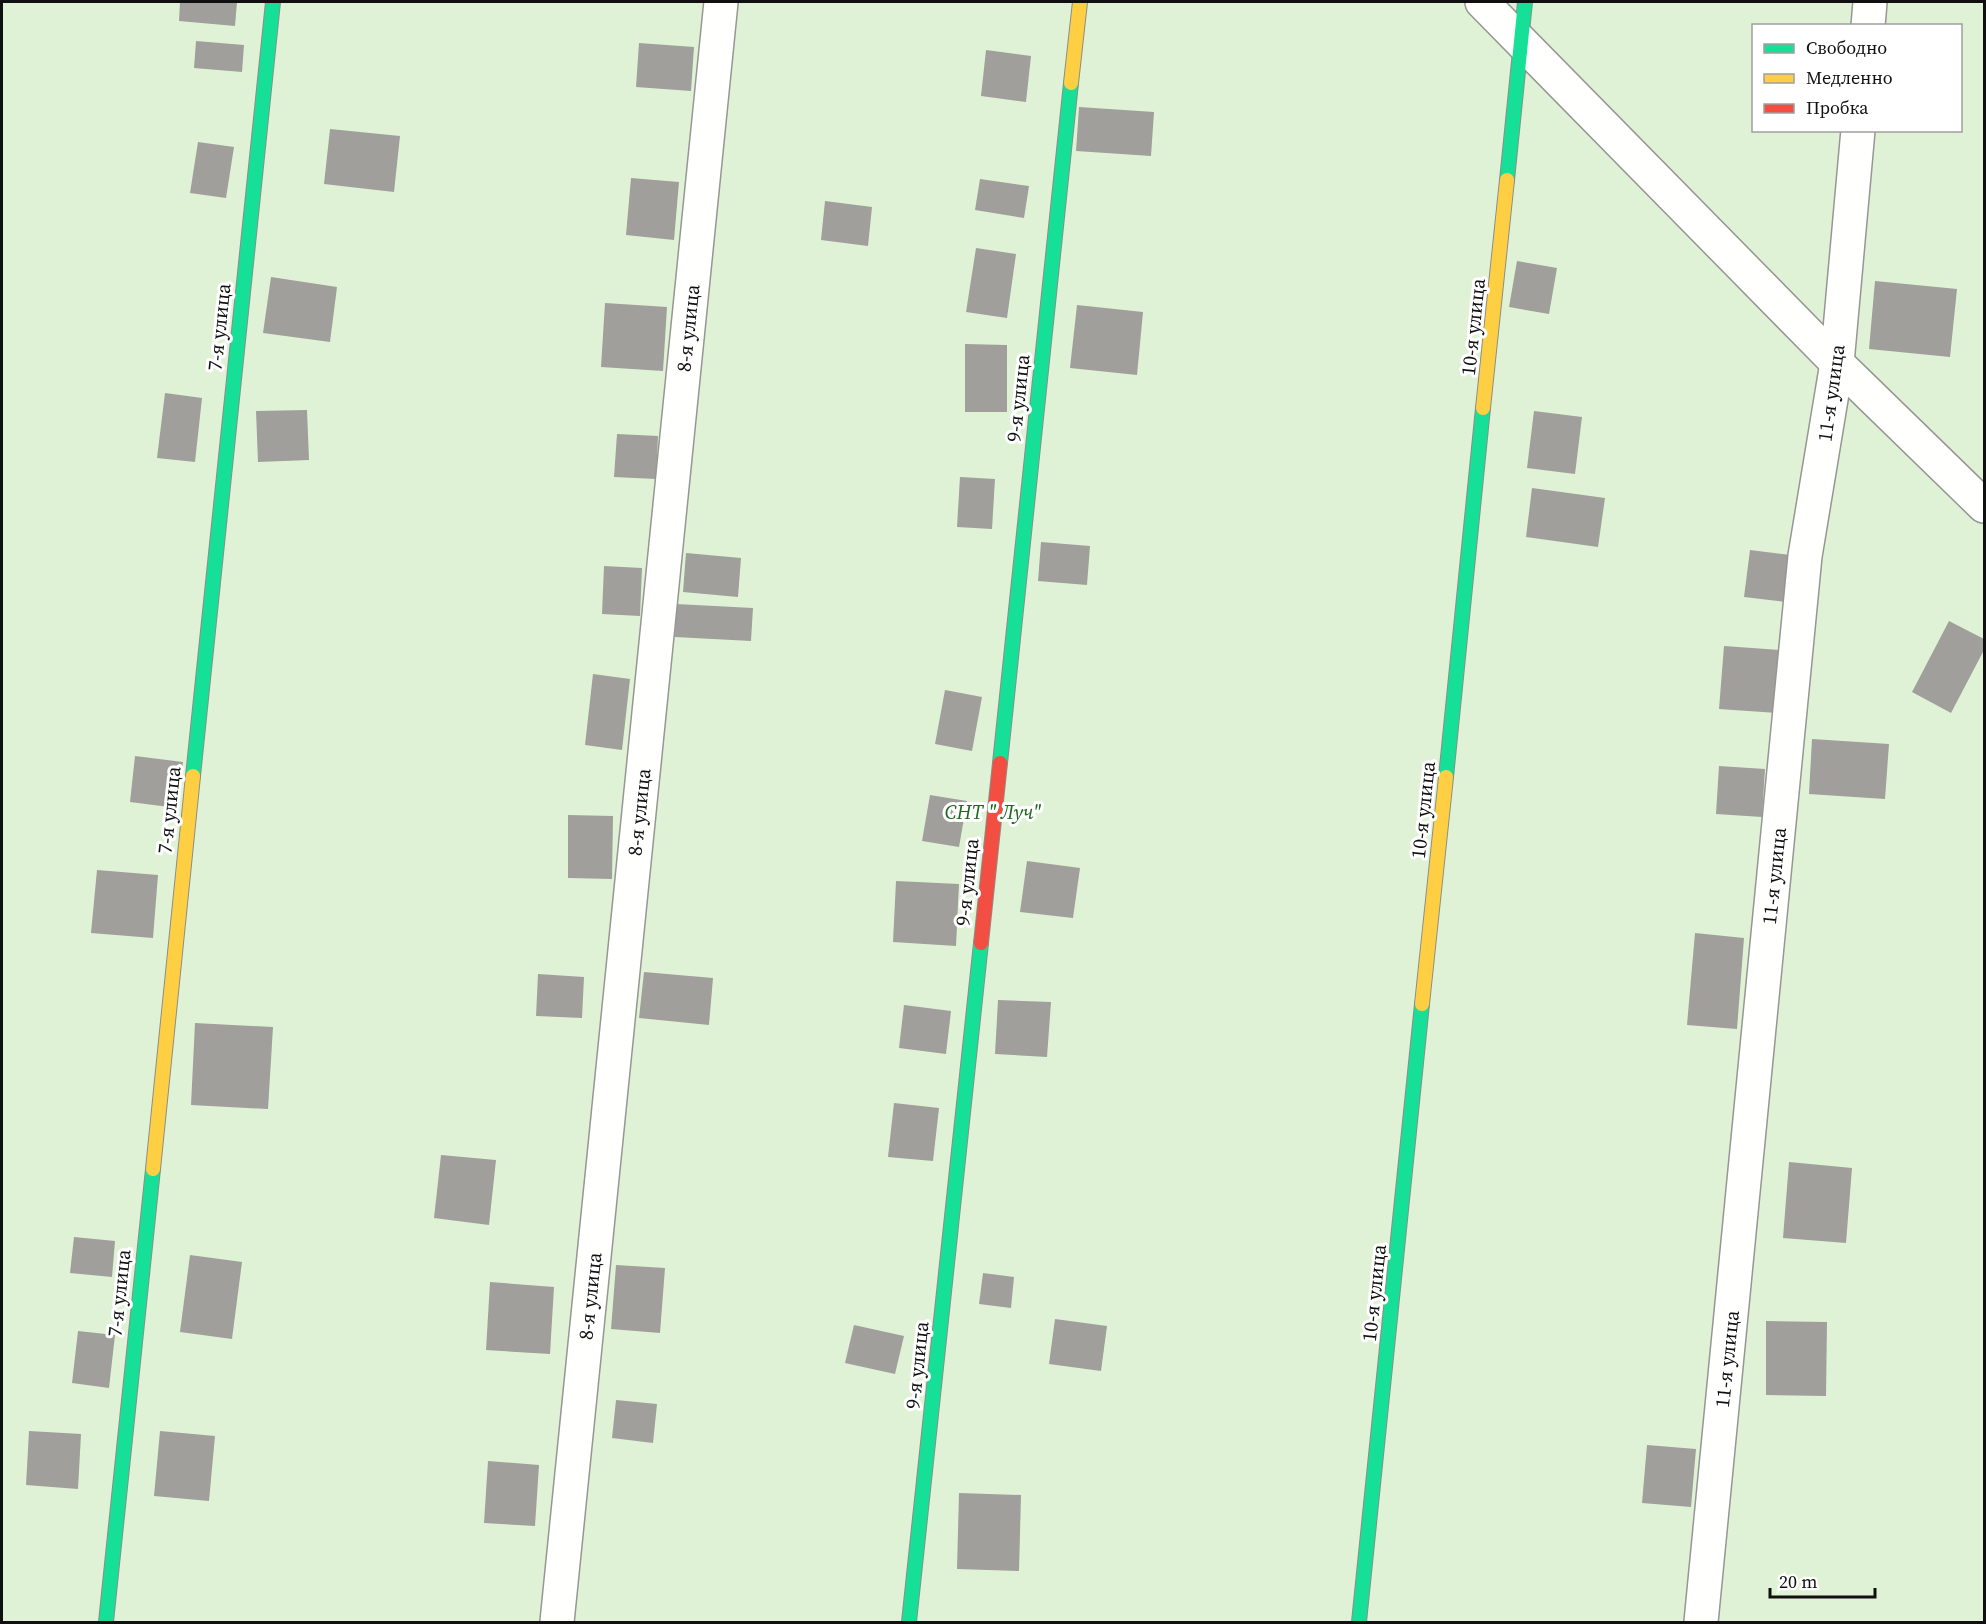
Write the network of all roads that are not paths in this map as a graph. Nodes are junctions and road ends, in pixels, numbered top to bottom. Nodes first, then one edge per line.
1 (273, 2) edge
2 (721, 2) edge
3 (1080, 2) edge
4 (1482, 2) edge
5 (1525, 2) edge
6 (1870, 2) edge
7 (1868, 24) edge
8 (1522, 40) junction
9 (1858, 132) edge
10 (1837, 363) junction
11 (1984, 506) edge
12 (106, 1623) edge
13 (557, 1623) edge
14 (909, 1623) edge
15 (1359, 1623) edge
16 (1701, 1623) edge

1 - 12 street, 7-я улица
2 - 13 street, 8-я улица
3 - 14 street, 9-я улица
4 - 8 street
5 - 8 street, 10-я улица
6 - 7 street
8 - 10 street
8 - 15 street, 10-я улица
9 - 10 street, 11-я улица
10 - 11 street
10 - 16 street, 11-я улица

